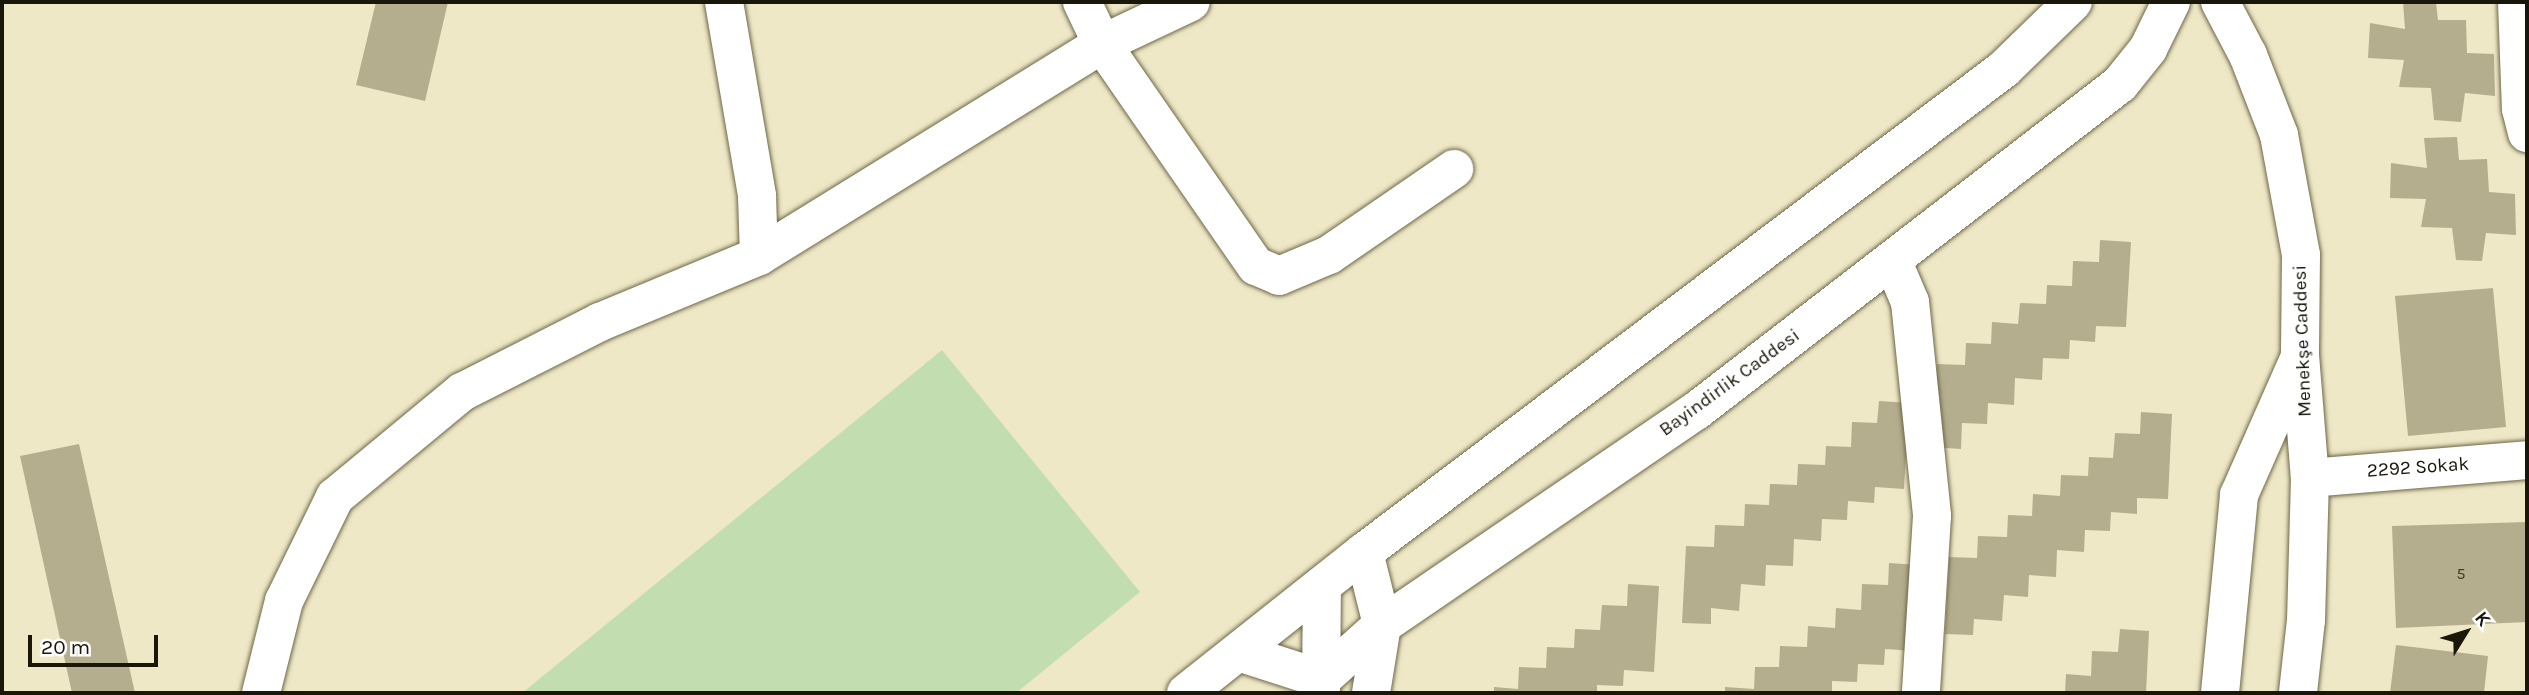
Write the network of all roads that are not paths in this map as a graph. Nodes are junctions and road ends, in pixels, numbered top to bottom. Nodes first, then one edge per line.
1 (724, 2) edge
2 (1082, 2) edge
3 (1191, 2) edge
4 (2073, 2) edge
5 (2171, 2) edge
6 (2220, 2) edge
7 (2517, 2) edge
8 (1102, 44) junction
9 (2527, 133) edge
10 (1454, 169) dead end
11 (759, 256) junction
12 (1893, 262) junction
13 (2300, 355) junction
14 (2527, 460) edge
15 (2310, 478) junction
16 (1364, 552) junction
17 (1322, 587) junction
18 (1382, 625) junction
19 (1241, 653) junction
20 (1322, 686) edge
21 (266, 690) edge
22 (1186, 693) edge
23 (1371, 693) edge
24 (1921, 693) edge
25 (2220, 693) edge
26 (2298, 693) edge

1 - 11 street
2 - 8 street
3 - 8 street
4 - 16 street
5 - 12 street, Bayindirlik Caddesi
6 - 13 street, Menekşe Caddesi
7 - 9 street
8 - 10 street
8 - 11 street
11 - 21 street
12 - 18 street, Bayindirlik Caddesi
12 - 24 street
13 - 15 street, Menekşe Caddesi
13 - 25 street
14 - 15 street, 2292 Sokak
15 - 26 street, Menekşe Caddesi
16 - 17 street
16 - 18 street
17 - 19 street
17 - 20 street
18 - 20 street, Bayindirlik Caddesi
18 - 23 street
19 - 20 street
19 - 22 street

